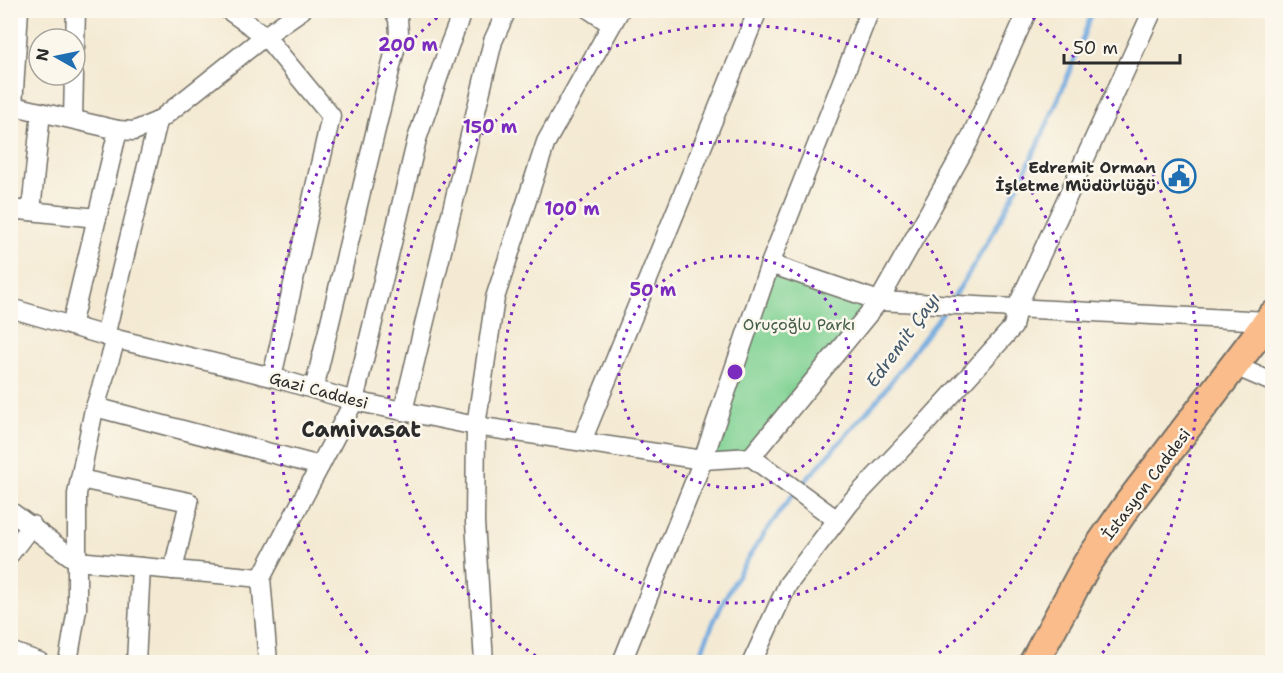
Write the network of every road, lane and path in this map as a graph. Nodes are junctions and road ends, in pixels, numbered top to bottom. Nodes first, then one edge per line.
1 (19, 10) edge
2 (76, 10) edge
3 (228, 10) edge
4 (302, 10) edge
5 (393, 10) edge
6 (463, 10) edge
7 (507, 10) edge
8 (590, 10) edge
9 (758, 10) edge
10 (870, 10) edge
11 (1029, 10) edge
12 (1153, 10) edge
13 (616, 17) edge
14 (76, 27) edge
15 (265, 36) junction
16 (74, 87) edge
17 (12, 105) edge
18 (41, 112) junction
19 (73, 119) junction
20 (158, 121) junction
21 (118, 130) junction
22 (10, 209) edge
23 (31, 211) junction
24 (97, 218) junction
25 (770, 264) junction
26 (879, 301) junction
27 (1011, 307) junction
28 (10, 308) edge
29 (1270, 318) edge
30 (71, 326) junction
31 (111, 337) junction
32 (1235, 366) junction
33 (272, 377) junction
34 (1272, 382) edge
35 (314, 389) junction
36 (354, 401) junction
37 (95, 407) junction
38 (403, 411) junction
39 (476, 426) junction
40 (582, 441) junction
41 (751, 457) junction
42 (703, 460) junction
43 (320, 466) junction
44 (80, 479) junction
45 (10, 512) edge
46 (837, 520) junction
47 (32, 525) junction
48 (10, 554) edge
49 (77, 561) junction
50 (141, 567) junction
51 (173, 570) junction
52 (261, 578) junction
53 (10, 651) edge
54 (40, 663) edge
55 (68, 663) edge
56 (136, 663) edge
57 (268, 663) edge
58 (484, 663) edge
59 (622, 663) edge
60 (752, 663) edge
61 (1034, 663) edge

1 - 17 street
2 - 14 street
3 - 15 street
4 - 15 street
5 - 35 street
6 - 36 street
7 - 38 street
8 - 13 street
9 - 40 street
10 - 25 street
11 - 26 street
12 - 27 street
13 - 39 street
15 - 20 street
15 - 33 street
16 - 19 street
17 - 18 street
18 - 19 street
18 - 23 street
19 - 21 street
20 - 21 street
20 - 31 street
21 - 24 street
22 - 23 street
23 - 24 street
24 - 30 street
25 - 26 street
25 - 42 street
26 - 27 street
26 - 41 street
27 - 29 street
27 - 46 street
28 - 30 street, Gazi Caddesi
29 - 32 main road, İstasyon Caddesi
30 - 31 street, Gazi Caddesi
31 - 33 street, Gazi Caddesi
31 - 37 street
32 - 34 street
32 - 61 main road, İstasyon Caddesi
33 - 35 street, Gazi Caddesi
35 - 36 street, Gazi Caddesi
36 - 38 street, Gazi Caddesi
36 - 43 street
37 - 43 street
37 - 44 street
38 - 39 street, Gazi Caddesi
39 - 40 street, Gazi Caddesi
39 - 58 street
40 - 42 street, Gazi Caddesi
41 - 42 street, Gazi Caddesi
41 - 46 street
42 - 59 street
43 - 52 street
44 - 49 street
44 - 51 street
45 - 47 street
46 - 60 street
47 - 48 street
47 - 49 street
49 - 50 street
49 - 55 street
50 - 51 street
50 - 56 street
51 - 52 street
52 - 57 street
53 - 54 street

